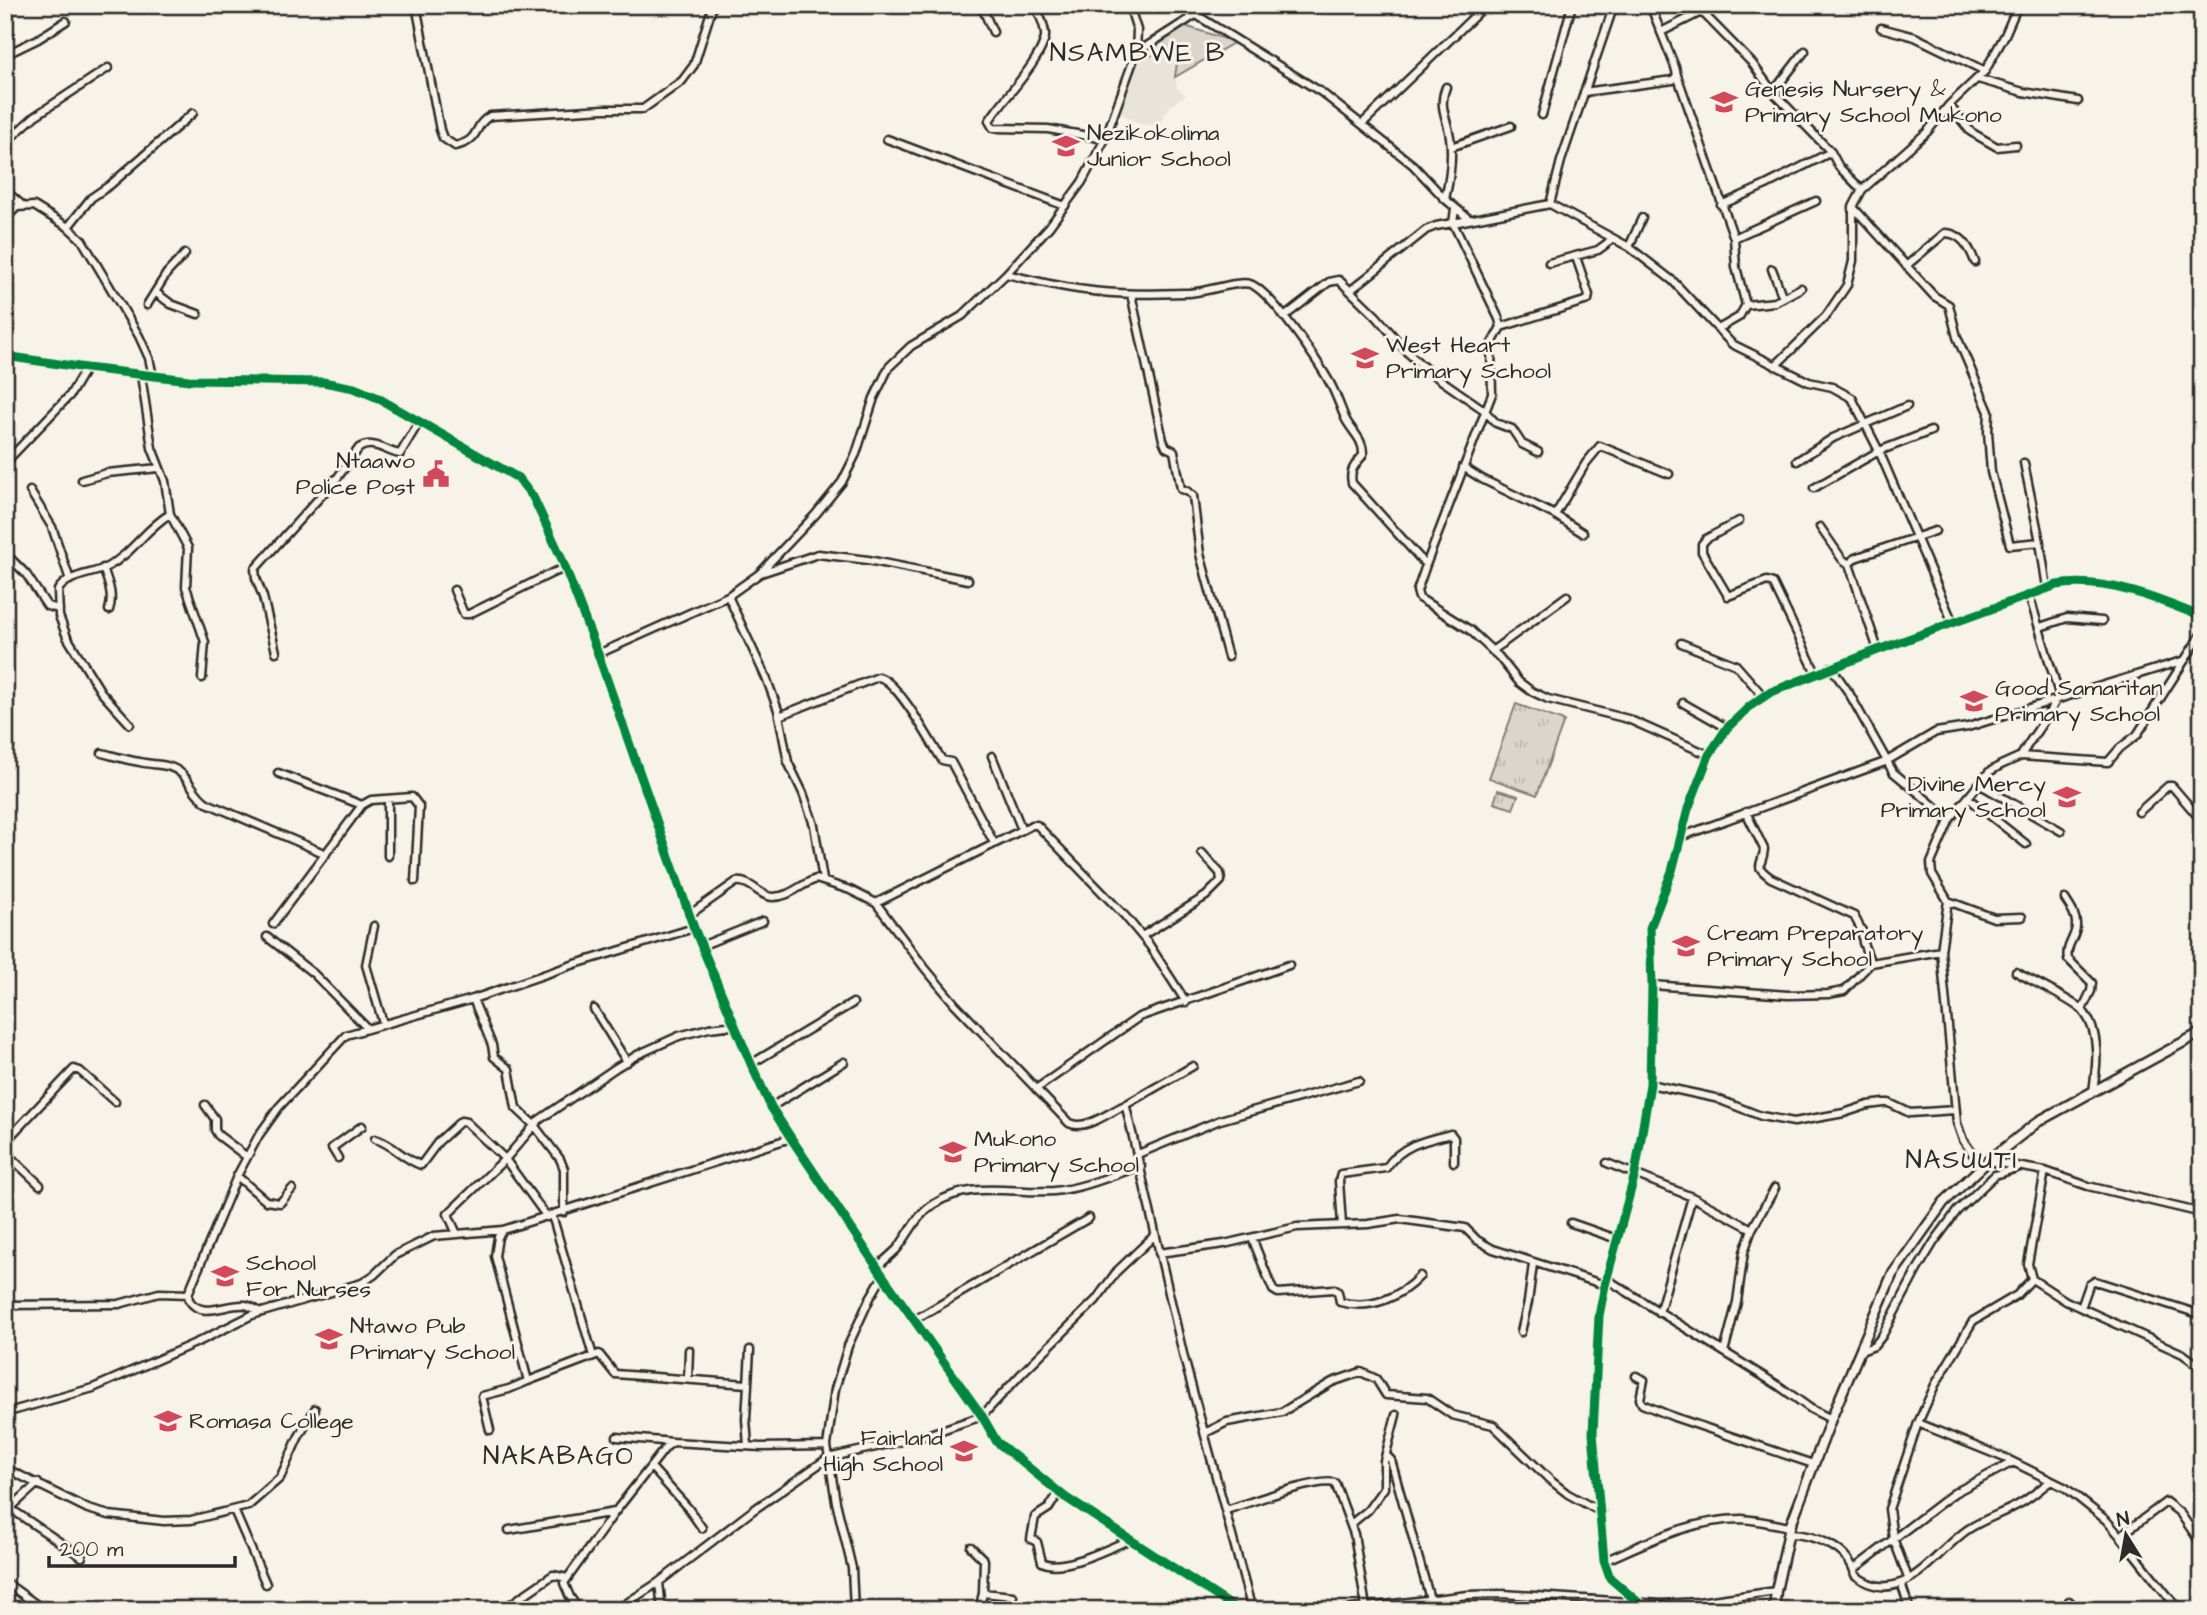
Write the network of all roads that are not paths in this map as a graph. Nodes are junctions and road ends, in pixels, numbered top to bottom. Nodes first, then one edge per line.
1 (416, 5) edge
2 (713, 5) edge
3 (981, 5) edge
4 (1035, 5) edge
5 (1129, 5) edge
6 (1197, 5) edge
7 (1211, 5) edge
8 (1486, 5) edge
9 (1572, 5) edge
10 (1614, 5) edge
11 (1650, 5) edge
12 (1713, 5) edge
13 (2018, 5) edge
14 (1704, 14) junction
15 (1198, 16) junction
16 (66, 20) dead end
17 (1881, 28) dead end
18 (993, 32) dead end
19 (1661, 32) junction
20 (1805, 51) dead end
21 (1136, 53) junction
22 (5, 55) edge
23 (108, 68) dead end
24 (1985, 71) junction
25 (1677, 75) junction
26 (1978, 79) junction
27 (1446, 87) dead end
28 (1584, 92) junction
29 (1773, 92) junction
30 (2078, 101) dead end
31 (1949, 105) junction
32 (193, 113) dead end
33 (1542, 115) dead end
34 (1362, 124) junction
35 (1511, 126) dead end
36 (887, 139) dead end
37 (1104, 139) junction
38 (5, 143) edge
39 (2016, 145) dead end
40 (1451, 146) junction
41 (1831, 152) junction
42 (5, 190) edge
43 (1862, 190) junction
44 (1445, 199) junction
45 (1816, 201) dead end
46 (1550, 204) junction
47 (22, 205) junction
48 (1721, 205) junction
49 (1065, 206) junction
50 (1853, 207) junction
51 (1455, 209) junction
52 (1642, 218) dead end
53 (5, 219) edge
54 (1469, 219) junction
55 (1453, 223) junction
56 (68, 227) junction
57 (1734, 238) junction
58 (1613, 239) junction
59 (1629, 247) junction
60 (185, 254) dead end
61 (1576, 257) junction
62 (1975, 262) dead end
63 (1549, 263) dead end
64 (1906, 266) junction
65 (1772, 269) dead end
66 (1006, 274) junction
67 (1801, 288) dead end
68 (1351, 290) junction
69 (155, 292) junction
70 (1131, 294) junction
71 (1783, 298) junction
72 (148, 305) dead end
73 (1746, 305) junction
74 (198, 314) dead end
75 (1284, 317) junction
76 (1501, 327) junction
77 (1718, 329) junction
78 (5, 356) edge
79 (1775, 366) junction
80 (86, 368) junction
81 (141, 375) junction
82 (153, 376) junction
83 (1907, 406) dead end
84 (1484, 410) junction
85 (419, 422) junction
86 (1865, 424) junction
87 (1931, 431) dead end
88 (1538, 452) dead end
89 (1879, 452) junction
90 (1797, 461) dead end
91 (5, 463) edge
92 (2024, 463) dead end
93 (1463, 467) junction
94 (159, 468) junction
95 (1668, 474) dead end
96 (82, 480) dead end
97 (1814, 488) dead end
98 (30, 491) dead end
99 (170, 514) junction
100 (1555, 515) junction
101 (1739, 521) dead end
102 (1820, 527) dead end
103 (1935, 531) dead end
104 (1583, 533) dead end
105 (1916, 537) junction
106 (2040, 542) junction
107 (5, 552) edge
108 (1849, 564) junction
109 (1426, 565) junction
110 (103, 568) junction
111 (566, 568) junction
112 (759, 574) junction
113 (70, 580) junction
114 (968, 580) dead end
115 (2047, 589) junction
116 (454, 590) dead end
117 (2029, 595) junction
118 (728, 596) junction
119 (1567, 596) dead end
120 (2202, 604) edge
121 (59, 608) junction
122 (109, 610) dead end
123 (2199, 616) edge
124 (2102, 621) dead end
125 (1953, 623) junction
126 (2040, 627) junction
127 (2202, 634) edge
128 (1681, 643) dead end
129 (1878, 650) junction
130 (1492, 651) junction
131 (276, 652) dead end
132 (598, 654) junction
133 (1228, 657) dead end
134 (2185, 660) junction
135 (1831, 667) junction
136 (1816, 673) junction
137 (202, 678) dead end
138 (1764, 697) junction
139 (2056, 701) junction
140 (1683, 703) dead end
141 (779, 716) junction
142 (130, 724) dead end
143 (1727, 728) junction
144 (102, 753) dead end
145 (1710, 755) junction
146 (992, 756) dead end
147 (2021, 757) junction
148 (1885, 762) junction
149 (278, 773) dead end
150 (1979, 784) junction
151 (1968, 798) junction
152 (388, 799) junction
153 (362, 805) junction
154 (1746, 812) junction
155 (2138, 812) dead end
156 (1950, 819) junction
157 (2202, 821) edge
158 (1022, 830) junction
159 (2061, 831) dead end
160 (1680, 837) junction
161 (994, 843) junction
162 (2026, 844) dead end
163 (1202, 853) dead end
164 (326, 854) junction
165 (388, 856) dead end
166 (823, 880) junction
167 (415, 881) dead end
168 (2066, 899) dead end
169 (1948, 901) junction
170 (876, 903) junction
171 (690, 915) junction
172 (2022, 917) dead end
173 (763, 921) dead end
174 (273, 924) dead end
175 (374, 926) dead end
176 (694, 928) junction
177 (1142, 936) junction
178 (267, 937) dead end
179 (701, 946) junction
180 (1941, 951) junction
181 (1871, 963) junction
182 (1289, 965) dead end
183 (2016, 972) dead end
184 (1652, 985) junction
185 (473, 999) junction
186 (1186, 1002) junction
187 (853, 1003) dead end
188 (594, 1009) dead end
189 (2082, 1010) junction
190 (383, 1023) junction
191 (735, 1025) junction
192 (367, 1028) junction
193 (2202, 1032) edge
194 (627, 1062) junction
195 (844, 1062) dead end
196 (751, 1064) junction
197 (1192, 1066) dead end
198 (1359, 1081) dead end
199 (1650, 1084) junction
200 (1036, 1089) junction
201 (2093, 1091) junction
202 (115, 1102) dead end
203 (205, 1105) dead end
204 (1125, 1105) junction
205 (771, 1107) junction
206 (1955, 1110) junction
207 (534, 1125) junction
208 (362, 1126) dead end
209 (791, 1138) junction
210 (374, 1139) dead end
211 (5, 1142) edge
212 (5, 1152) edge
213 (1138, 1154) junction
214 (247, 1157) junction
215 (338, 1158) dead end
216 (505, 1159) junction
217 (1454, 1162) dead end
218 (1607, 1163) dead end
219 (1985, 1164) junction
220 (1141, 1166) junction
221 (2017, 1168) junction
222 (2045, 1171) junction
223 (1635, 1174) junction
224 (237, 1176) junction
225 (40, 1185) dead end
226 (1775, 1188) dead end
227 (292, 1189) dead end
228 (1692, 1198) junction
229 (564, 1212) junction
230 (2202, 1213) edge
231 (550, 1216) junction
232 (1089, 1218) dead end
233 (1571, 1223) dead end
234 (1342, 1225) junction
235 (1752, 1229) junction
236 (503, 1230) junction
237 (457, 1234) junction
238 (1155, 1236) junction
239 (1252, 1238) junction
240 (1617, 1239) junction
241 (1159, 1254) junction
242 (1534, 1264) junction
243 (877, 1267) junction
244 (883, 1276) junction
245 (1420, 1276) dead end
246 (2032, 1279) junction
247 (1606, 1283) junction
248 (188, 1294) junction
249 (5, 1305) edge
250 (2081, 1308) junction
251 (261, 1312) junction
252 (1659, 1313) junction
253 (2202, 1315) edge
254 (914, 1320) junction
255 (1521, 1332) dead end
256 (689, 1350) dead end
257 (750, 1350) dead end
258 (1861, 1351) junction
259 (1724, 1352) junction
260 (593, 1356) junction
261 (2202, 1368) edge
262 (1636, 1376) dead end
263 (688, 1379) junction
264 (528, 1381) junction
265 (747, 1384) junction
266 (315, 1409) dead end
267 (5, 1413) edge
268 (1396, 1415) dead end
269 (982, 1416) junction
270 (1831, 1419) junction
271 (1918, 1423) junction
272 (490, 1430) dead end
273 (1205, 1433) junction
274 (617, 1437) dead end
275 (673, 1442) junction
276 (748, 1446) junction
277 (827, 1446) junction
278 (1386, 1455) junction
279 (828, 1458) junction
280 (2013, 1462) junction
281 (1813, 1464) junction
282 (651, 1466) junction
283 (5, 1468) edge
284 (2051, 1481) junction
285 (38, 1483) junction
286 (1059, 1492) junction
287 (234, 1510) junction
288 (1226, 1510) junction
289 (8, 1511) edge
290 (615, 1512) junction
291 (1601, 1512) junction
292 (1351, 1524) junction
293 (702, 1528) dead end
294 (509, 1530) dead end
295 (1790, 1530) junction
296 (2120, 1536) junction
297 (1893, 1538) junction
298 (1129, 1540) junction
299 (2202, 1545) edge
300 (971, 1547) dead end
301 (82, 1558) dead end
302 (1604, 1561) junction
303 (1854, 1569) junction
304 (567, 1578) junction
305 (1908, 1578) junction
306 (5, 1582) edge
307 (659, 1582) junction
308 (1902, 1583) junction
309 (266, 1584) dead end
310 (1776, 1591) junction
311 (983, 1593) junction
312 (1013, 1596) dead end
313 (1587, 1599) junction
314 (1430, 1600) junction
315 (2069, 1601) dead end
316 (1408, 1602) junction
317 (1640, 1603) junction
318 (1366, 1607) junction
319 (44, 1610) edge
320 (502, 1610) edge
321 (579, 1610) edge
322 (616, 1610) edge
323 (662, 1610) edge
324 (854, 1610) edge
325 (979, 1610) edge
326 (1238, 1610) edge
327 (1252, 1610) edge
328 (1343, 1610) edge
329 (1409, 1610) edge
330 (1586, 1610) edge
331 (1647, 1610) edge
332 (1774, 1610) edge
333 (1910, 1610) edge
334 (2078, 1610) edge
335 (2179, 1610) edge

1 - 2 street
3 - 18 street
4 - 37 street
5 - 21 street
6 - 15 street
7 - 15 street
8 - 34 street
9 - 33 street
10 - 28 street
11 - 19 street
12 - 14 street
13 - 24 street
14 - 19 street
14 - 29 street
15 - 21 street
15 - 34 street
16 - 22 street
17 - 24 street
19 - 25 street
20 - 29 street
21 - 37 street
23 - 38 street
24 - 26 street
25 - 28 street
25 - 48 street
26 - 30 street
26 - 31 street
27 - 40 street
28 - 46 street
29 - 41 street
31 - 39 street
31 - 43 street
32 - 56 street
34 - 44 street
35 - 40 street
36 - 49 street
37 - 49 street
40 - 44 street
41 - 43 street
41 - 48 street
42 - 47 street
43 - 50 street
44 - 51 street
45 - 57 street
46 - 54 street
46 - 58 street
47 - 53 street
47 - 56 street
48 - 57 street
49 - 66 street
50 - 64 street
50 - 79 street
51 - 54 street
51 - 55 street
52 - 59 street
54 - 55 street
55 - 68 street
55 - 76 street
56 - 82 street
57 - 73 street
58 - 59 street
58 - 61 street
59 - 77 street
60 - 69 street
61 - 63 street
61 - 76 street
62 - 64 street
64 - 106 street
65 - 71 street
66 - 70 street
66 - 112 street
67 - 71 street
68 - 75 street
68 - 84 street
69 - 72 street
69 - 74 street
70 - 75 street
70 - 133 street
71 - 73 street
73 - 77 street
75 - 109 street
76 - 84 street
77 - 79 street
78 - 80 street
79 - 86 street
80 - 81 street
80 - 91 street
81 - 82 street
81 - 94 street
82 - 85 street
83 - 86 street
84 - 88 street
84 - 93 street
85 - 111 street
85 - 131 street
86 - 89 street
86 - 90 street
87 - 89 street
89 - 97 street
89 - 105 street
92 - 106 street
93 - 100 street
93 - 109 street
94 - 96 street
94 - 99 street
95 - 100 street
98 - 113 street
99 - 110 street
99 - 137 street
100 - 104 street
101 - 136 street
102 - 108 street
103 - 105 street
105 - 108 street
105 - 125 street
106 - 115 street
107 - 121 street
108 - 129 street
109 - 130 street
110 - 113 street
110 - 122 street
111 - 116 street
111 - 132 street
112 - 114 street
112 - 118 street
113 - 121 street
115 - 117 street
115 - 123 street
117 - 125 street
117 - 126 street
118 - 132 street
118 - 141 street
119 - 130 street
120 - 123 street
121 - 142 street
124 - 126 street
125 - 129 street
126 - 139 street
127 - 134 street
128 - 138 street
129 - 135 street
130 - 145 street
132 - 171 street
134 - 139 street
134 - 147 street
135 - 136 street
135 - 148 street
136 - 138 street
138 - 143 street
139 - 147 street
139 - 148 street
140 - 143 street
141 - 161 street
141 - 166 street
143 - 145 street
144 - 164 street
145 - 160 street
146 - 158 street
147 - 150 street
148 - 154 street
148 - 156 street
149 - 153 street
150 - 151 street
150 - 159 street
151 - 156 street
151 - 162 street
152 - 153 street
152 - 165 street
152 - 167 street
153 - 164 street
154 - 160 street
154 - 181 street
155 - 157 street
156 - 169 street
158 - 161 street
158 - 177 street
160 - 184 street
161 - 170 street
163 - 177 street
164 - 174 street
166 - 170 street
166 - 171 street
168 - 189 street
169 - 172 street
169 - 180 street
170 - 200 street
171 - 176 street
173 - 179 street
175 - 190 street
176 - 179 street
176 - 185 street
177 - 186 street
178 - 192 street
179 - 191 street
180 - 181 street
180 - 206 street
181 - 184 street
182 - 186 street
183 - 189 street
184 - 199 street
185 - 190 street
185 - 207 street
186 - 200 street
187 - 196 street
188 - 194 street
189 - 201 street
190 - 192 street
191 - 194 street
191 - 196 street
192 - 214 street
193 - 201 main road
194 - 207 street
195 - 205 street
196 - 205 street
197 - 204 street
198 - 213 street
199 - 206 street
199 - 223 street
200 - 204 street
201 - 219 main road
202 - 211 street
203 - 214 street
204 - 213 street
205 - 209 street
206 - 219 street
207 - 216 street
207 - 229 street
208 - 215 street
209 - 229 street
209 - 243 street
210 - 216 street
212 - 225 street
213 - 220 street
214 - 224 street
216 - 231 street
216 - 237 street
217 - 234 street
218 - 223 street
219 - 221 street
219 - 258 main road
220 - 238 street
220 - 243 street
221 - 222 street
221 - 258 street
222 - 230 street
222 - 246 street
223 - 228 street
223 - 240 street
224 - 227 street
224 - 248 street
226 - 235 street
228 - 235 street
228 - 252 street
229 - 231 street
231 - 236 street
231 - 260 street
232 - 254 street
233 - 240 street
234 - 239 street
234 - 242 street
235 - 259 street
236 - 237 street
236 - 264 street
237 - 251 street
238 - 241 street
238 - 269 street
239 - 241 street
239 - 245 street
240 - 247 street
241 - 273 street
242 - 247 street
242 - 255 street
243 - 244 street
244 - 254 street
244 - 277 street
246 - 250 street
246 - 271 street
247 - 252 street
247 - 291 street
248 - 249 street
248 - 251 street
250 - 253 street
250 - 261 street
251 - 267 street
252 - 259 street
254 - 269 street
256 - 263 street
257 - 265 street
258 - 270 main road
259 - 270 street
260 - 263 street
260 - 264 street
262 - 281 street
263 - 265 street
264 - 272 street
265 - 276 street
266 - 287 street
268 - 278 street
269 - 279 street
269 - 286 street
270 - 281 main road
271 - 280 street
271 - 297 street
273 - 288 street
273 - 291 street
274 - 275 street
275 - 276 street
275 - 282 street
276 - 277 street
277 - 279 street
278 - 292 street
278 - 314 street
279 - 307 street
279 - 324 street
280 - 284 street
280 - 297 street
281 - 295 main road
282 - 290 street
282 - 293 street
283 - 285 street
284 - 296 street
284 - 305 street
285 - 287 street
285 - 289 street
286 - 298 street
286 - 298 street
287 - 309 street
288 - 292 street
288 - 327 street
289 - 301 street
290 - 294 street
290 - 304 street
291 - 302 street
292 - 318 street
295 - 302 street
295 - 303 street
295 - 310 main road
296 - 299 street
296 - 335 street
297 - 303 street
297 - 305 street
298 - 326 street
300 - 311 street
302 - 317 street
303 - 308 street
304 - 320 street
304 - 321 street
305 - 308 street
306 - 319 street
307 - 322 street
307 - 323 street
308 - 333 street
310 - 317 street
310 - 332 main road
311 - 312 street
311 - 325 street
313 - 314 street
313 - 317 street
313 - 330 street
314 - 316 street
315 - 334 street
316 - 318 street
316 - 329 street
317 - 331 street
318 - 328 street

